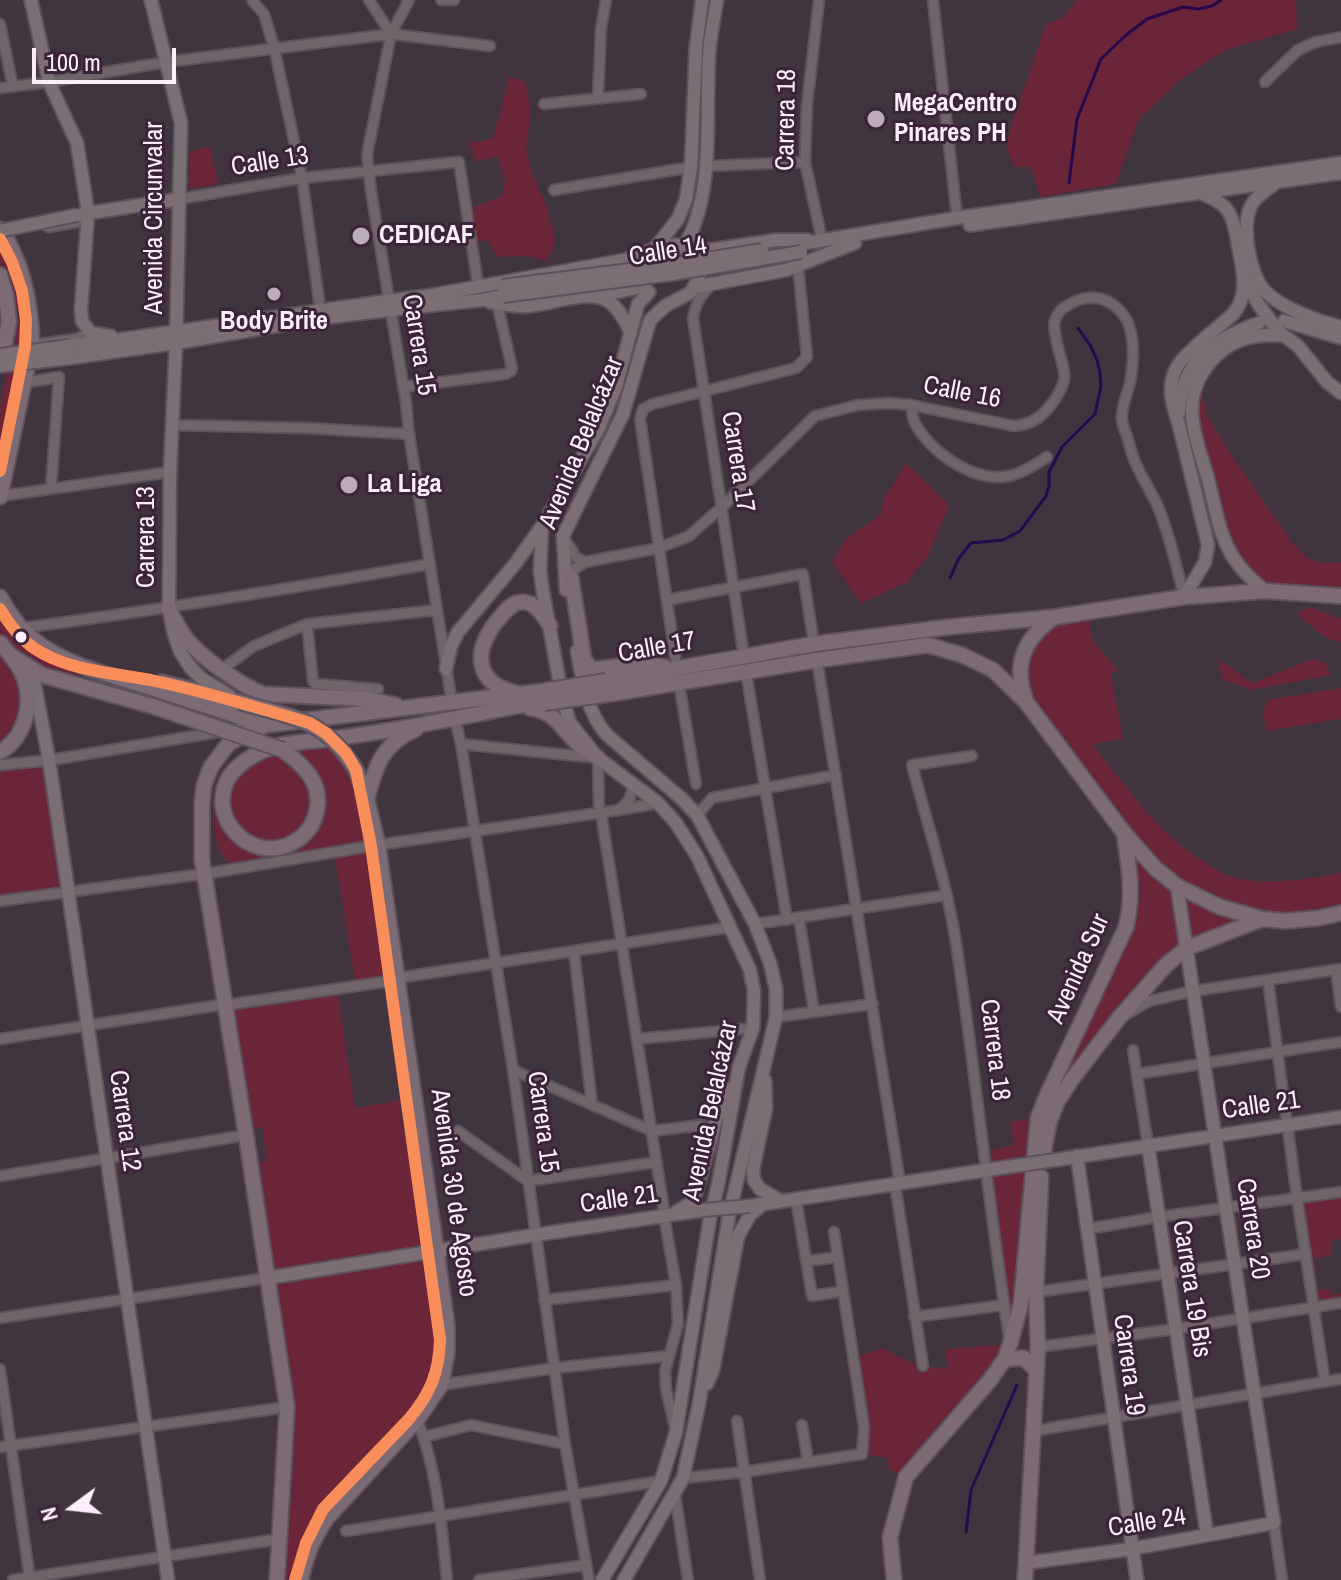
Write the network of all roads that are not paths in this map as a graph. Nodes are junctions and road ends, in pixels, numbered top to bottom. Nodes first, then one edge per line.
1 (31, 0) edge
2 (151, 0) edge
3 (252, 0) edge
4 (369, 0) edge
5 (409, 0) edge
6 (441, 0) edge
7 (454, 0) edge
8 (606, 0) edge
9 (702, 0) edge
10 (717, 0) edge
11 (819, 0) edge
12 (933, 0) edge
13 (0, 24) edge
14 (391, 34) junction
15 (1341, 37) edge
16 (490, 46) dead end
17 (274, 47) junction
18 (166, 62) junction
19 (49, 82) junction
20 (1265, 82) dead end
21 (13, 87) junction
22 (0, 88) edge
23 (641, 94) dead end
24 (598, 97) junction
25 (544, 104) dead end
26 (805, 162) junction
27 (1341, 163) edge
28 (707, 166) junction
29 (691, 167) junction
30 (370, 172) junction
31 (1341, 173) edge
32 (302, 178) junction
33 (1237, 183) junction
34 (1275, 184) junction
35 (554, 190) dead end
36 (1200, 192) junction
37 (179, 199) junction
38 (1252, 203) junction
39 (83, 214) junction
40 (957, 218) junction
41 (1, 231) edge
42 (822, 240) junction
43 (855, 243) junction
44 (801, 248) junction
45 (652, 250) junction
46 (687, 251) junction
47 (798, 266) junction
48 (0, 275) edge
49 (1244, 279) junction
50 (716, 282) junction
51 (478, 285) junction
52 (695, 287) junction
53 (647, 289) junction
54 (501, 295) junction
55 (427, 296) junction
56 (600, 296) junction
57 (675, 301) junction
58 (389, 306) junction
59 (321, 314) junction
60 (1284, 321) dead end
61 (1259, 323) dead end
62 (1341, 327) edge
63 (91, 333) junction
64 (631, 333) junction
65 (1282, 335) junction
66 (138, 338) junction
67 (176, 338) junction
68 (1341, 338) edge
69 (32, 345) junction
70 (69, 352) junction
71 (0, 355) edge
72 (0, 368) edge
73 (23, 383) junction
74 (403, 387) junction
75 (704, 392) junction
76 (1341, 393) edge
77 (911, 405) junction
78 (172, 425) junction
79 (1179, 425) junction
80 (409, 434) junction
81 (1047, 457) dead end
82 (170, 472) junction
83 (51, 489) junction
84 (0, 496) edge
85 (722, 507) junction
86 (542, 526) junction
87 (563, 536) junction
88 (659, 548) junction
89 (585, 562) junction
90 (430, 564) junction
91 (571, 577) junction
92 (734, 587) junction
93 (1265, 591) junction
94 (567, 595) junction
95 (1341, 596) edge
96 (0, 597) edge
97 (1184, 597) junction
98 (667, 600) junction
99 (169, 609) junction
100 (437, 610) junction
101 (1055, 617) junction
102 (307, 624) junction
103 (550, 626) junction
104 (22, 628) junction
105 (5, 649) edge
106 (815, 652) junction
107 (745, 664) junction
108 (83, 667) junction
109 (222, 669) junction
110 (446, 669) junction
111 (32, 670) junction
112 (678, 676) junction
113 (378, 689) dead end
114 (519, 700) junction
115 (239, 702) junction
116 (1026, 702) junction
117 (452, 703) junction
118 (409, 707) junction
119 (455, 719) junction
120 (266, 725) junction
121 (461, 744) junction
122 (278, 749) junction
123 (0, 752) edge
124 (972, 756) dead end
125 (598, 758) junction
126 (49, 760) junction
127 (0, 765) edge
128 (836, 775) junction
129 (696, 784) junction
130 (634, 785) junction
131 (765, 788) junction
132 (712, 798) junction
133 (367, 799) junction
134 (682, 799) junction
135 (658, 803) junction
136 (600, 809) junction
137 (619, 810) junction
138 (697, 815) junction
139 (475, 831) junction
140 (1124, 833) junction
141 (378, 845) junction
142 (204, 874) junction
143 (1177, 886) junction
144 (69, 893) junction
145 (947, 895) junction
146 (0, 901) edge
147 (858, 908) junction
148 (1341, 913) edge
149 (799, 918) junction
150 (1263, 919) junction
151 (787, 920) junction
152 (755, 924) junction
153 (731, 927) junction
154 (622, 943) junction
155 (1187, 948) junction
156 (574, 951) junction
157 (495, 963) junction
158 (1338, 969) edge
159 (393, 980) junction
160 (1268, 980) junction
161 (1193, 991) junction
162 (230, 1004) junction
163 (873, 1004) junction
164 (1341, 1007) edge
165 (814, 1012) junction
166 (776, 1017) junction
167 (1119, 1018) junction
168 (87, 1025) junction
169 (753, 1028) junction
170 (0, 1039) edge
171 (637, 1039) junction
172 (1341, 1042) edge
173 (1133, 1050) dead end
174 (1277, 1053) junction
175 (1204, 1063) junction
176 (739, 1067) junction
177 (764, 1067) junction
178 (513, 1070) junction
179 (1137, 1074) junction
180 (592, 1105) junction
181 (1341, 1117) edge
182 (1038, 1118) joint
183 (702, 1125) dead end
184 (1287, 1125) junction
185 (458, 1131) dead end
186 (652, 1131) junction
187 (246, 1135) junction
188 (1215, 1135) junction
189 (1148, 1145) junction
190 (1077, 1156) junction
191 (107, 1158) junction
192 (657, 1162) junction
193 (985, 1170) junction
194 (0, 1176) edge
195 (528, 1181) junction
196 (898, 1184) junction
197 (1341, 1192) edge
198 (1297, 1198) junction
199 (796, 1199) junction
200 (781, 1201) junction
201 (756, 1205) junction
202 (1226, 1207) junction
203 (1158, 1217) junction
204 (665, 1218) junction
205 (1087, 1229) junction
206 (834, 1232) dead end
207 (535, 1235) junction
208 (437, 1251) junction
209 (1306, 1254) junction
210 (838, 1257) junction
211 (807, 1261) junction
212 (1235, 1263) junction
213 (1167, 1273) junction
214 (267, 1278) junction
215 (1094, 1284) junction
216 (676, 1285) junction
217 (843, 1291) junction
218 (1036, 1292) junction
219 (128, 1299) junction
220 (544, 1300) junction
221 (1341, 1303) edge
222 (1004, 1305) junction
223 (1313, 1308) junction
224 (914, 1317) junction
225 (0, 1318) edge
226 (1243, 1318) junction
227 (1175, 1329) junction
228 (1103, 1340) junction
229 (1010, 1344) junction
230 (1038, 1347) junction
231 (668, 1356) junction
232 (1005, 1359) junction
233 (923, 1366) dead end
234 (554, 1368) junction
235 (0, 1369) edge
236 (1036, 1370) junction
237 (1341, 1379) edge
238 (1325, 1382) junction
239 (441, 1385) junction
240 (1255, 1394) junction
241 (699, 1404) junction
242 (1187, 1405) junction
243 (287, 1407) junction
244 (1114, 1417) junction
245 (417, 1420) junction
246 (737, 1421) dead end
247 (802, 1425) dead end
248 (146, 1426) junction
249 (1033, 1431) junction
250 (676, 1432) junction
251 (424, 1437) junction
252 (565, 1444) junction
253 (11, 1445) junction
254 (0, 1447) edge
255 (808, 1461) junction
256 (744, 1472) junction
257 (683, 1478) junction
258 (661, 1481) junction
259 (675, 1494) junction
260 (573, 1496) junction
261 (440, 1516) junction
262 (1274, 1523) junction
263 (346, 1531) dead end
264 (1207, 1535) junction
265 (279, 1539) junction
266 (1131, 1549) junction
267 (164, 1556) junction
268 (1026, 1563) junction
269 (586, 1565) junction
270 (30, 1579) edge
271 (13, 1580) edge
272 (168, 1580) edge
273 (277, 1580) edge
274 (301, 1580) edge
275 (447, 1580) edge
276 (479, 1580) edge
277 (589, 1580) edge
278 (602, 1580) edge
279 (624, 1580) edge
280 (688, 1580) edge
281 (760, 1580) edge
282 (894, 1580) edge
283 (1025, 1580) edge
284 (1137, 1580) edge
285 (1282, 1580) edge

1 - 19 main road
2 - 18 main road, Avenida Circunvalar
3 - 17 street
4 - 14 street
5 - 14 street, Carrera 15
6 - 7 street
8 - 24 street
9 - 29 main road
10 - 28 main road
11 - 26 street, Carrera 18
12 - 40 street
13 - 21 street
14 - 16 street
14 - 17 street
14 - 30 street, Carrera 15
15 - 20 street
17 - 18 street
17 - 32 street
18 - 19 street
18 - 37 main road, Avenida Circunvalar
19 - 21 street
19 - 39 main road
21 - 22 street
23 - 24 street
24 - 25 street
26 - 28 street
26 - 42 street, Carrera 18
27 - 33 main road, Calle 14
28 - 46 main road
29 - 35 street
29 - 45 main road
30 - 32 street, Calle 13
30 - 51 street, Calle 13
30 - 58 street, Carrera 15
31 - 34 main road, Calle 14
32 - 37 street, Calle 13
32 - 59 street
33 - 34 main road, Calle 14
33 - 36 main road, Calle 14
33 - 38 main road
33 - 40 main road, Calle 14
34 - 38 main road
36 - 43 main road, Calle 14
36 - 49 main road
37 - 39 main road, Calle 13
37 - 67 main road, Avenida Circunvalar
38 - 62 main road
39 - 41 main road, Calle 13, bridge
39 - 63 main road
40 - 42 main road, Calle 14
41 - 69 main road
42 - 44 main road, Calle 14
42 - 46 main road
43 - 44 main road, Calle 14
43 - 47 main road
44 - 54 main road, Calle 14, bridge
45 - 46 main road
45 - 51 main road
45 - 53 main road
46 - 52 main road
47 - 50 main road
47 - 75 street
48 - 72 main road
49 - 65 main road
49 - 79 main road
50 - 52 main road
50 - 75 street, Carrera 17
51 - 55 main road
52 - 57 main road
53 - 56 main road
53 - 57 main road
53 - 64 main road, Avenida Belalcázar
54 - 55 main road, Calle 14
54 - 56 main road
54 - 58 main road, Calle 14
54 - 74 street
55 - 58 main road, Calle 14
56 - 64 main road
57 - 87 main road, Avenida Belalcázar
58 - 59 main road, Calle 14
58 - 74 street, Carrera 15
59 - 67 main road, Calle 14
60 - 68 main road
61 - 79 main road
63 - 66 main road
63 - 69 street
64 - 86 main road, Avenida Belalcázar
65 - 76 main road
65 - 93 main road
66 - 67 main road, Calle 14
66 - 70 main road, Calle 14
67 - 70 main road, Calle 14
67 - 78 main road, Carrera 13
69 - 73 main road
70 - 71 main road, Calle 14, bridge
70 - 72 main road, Calle 14, bridge
73 - 83 street
73 - 84 main road
74 - 80 street, Carrera 15
75 - 85 street, Carrera 17
75 - 88 street
77 - 81 street
77 - 85 street, Calle 16
77 - 97 street, Calle 16
78 - 80 street
78 - 82 main road, Carrera 13
79 - 97 main road
80 - 90 street, Carrera 15
82 - 83 street
82 - 99 main road, Carrera 13
83 - 84 street
85 - 88 street, Calle 16
85 - 92 street, Carrera 17
86 - 103 main road, Avenida Belalcázar
86 - 110 main road
87 - 89 street
87 - 94 main road, Avenida Belalcázar
88 - 89 street, Calle 16
88 - 98 street
89 - 91 street
90 - 99 street
90 - 100 street, Carrera 15
91 - 94 street
91 - 112 main road
92 - 98 street
92 - 106 street
92 - 107 street, Carrera 17
93 - 95 main road, Calle 17
93 - 97 main road, Calle 17
94 - 134 main road, Avenida Belalcázar
96 - 104 main road
97 - 101 main road, Calle 17
98 - 112 street
99 - 104 street
99 - 109 main road
99 - 115 main road, Carrera 13
100 - 102 street
100 - 110 street, Carrera 15
101 - 106 main road, Calle 17
101 - 116 main road
102 - 109 street
102 - 113 street
103 - 114 main road
103 - 125 main road, Avenida Belalcázar
104 - 108 main road
105 - 111 main road
105 - 123 main road
106 - 107 main road, Calle 17
106 - 116 main road, Calle 17
106 - 128 street
107 - 112 main road, Calle 17
107 - 131 street, Carrera 17
108 - 115 main road, Avenida 30 de Agosto
108 - 120 main road
109 - 118 main road
110 - 117 street, Carrera 15
111 - 122 main road, bridge
111 - 126 main road, Carrera 12
112 - 114 main road, Calle 17, bridge
112 - 129 street
114 - 117 main road, Calle 17
114 - 119 main road, Calle 17
114 - 125 main road
115 - 133 main road, Avenida 30 de Agosto, bridge
116 - 140 main road, Calle 17
117 - 118 main road, Calle 17
118 - 120 main road, Calle 17
119 - 121 street, Carrera 15
119 - 122 main road, Calle 17
119 - 133 main road
120 - 126 street, Calle 17
120 - 142 main road
121 - 125 street
121 - 139 street, Carrera 15
122 - 122 main road
124 - 145 street, Carrera 18
125 - 130 main road, Avenida Belalcázar
125 - 136 street
126 - 127 street, Calle 17
126 - 144 main road, Carrera 12
128 - 131 street
128 - 147 street
129 - 132 street
129 - 134 street
130 - 135 main road, Avenida Belalcázar
130 - 137 street
131 - 132 street
131 - 151 street, Carrera 17
132 - 138 street
133 - 141 main road, Avenida 30 de Agosto
134 - 138 main road, Avenida Belalcázar
135 - 137 street
135 - 153 main road, Avenida Belalcázar
136 - 137 street
136 - 139 street
136 - 154 street
138 - 152 main road, Avenida Belalcázar
139 - 141 street
139 - 157 street, Carrera 15
140 - 143 main road, Calle 17
140 - 182 main road, Avenida Sur
141 - 142 street
141 - 159 main road, Avenida 30 de Agosto
142 - 144 street
142 - 162 main road
143 - 150 main road, Calle 17
143 - 155 main road, Carrera 20
144 - 146 street
144 - 168 main road, Carrera 12
145 - 147 street
145 - 193 street, Carrera 18
147 - 149 street
147 - 163 street
148 - 150 main road, Calle 17
149 - 151 street
149 - 165 street
150 - 155 main road, Avenida Sur
151 - 152 street
152 - 166 main road, Avenida Belalcázar
153 - 154 street
153 - 169 main road, Avenida Belalcázar
154 - 156 street
154 - 171 street
155 - 161 main road, Carrera 20
155 - 167 main road, Avenida Sur
156 - 157 street
156 - 180 street
157 - 159 street
157 - 178 street, Carrera 15
158 - 160 street
158 - 164 street
159 - 162 street
159 - 208 main road, Avenida 30 de Agosto
160 - 161 street
160 - 174 street
161 - 167 street
161 - 175 main road, Carrera 20
162 - 168 street
162 - 187 main road
163 - 165 street
163 - 196 street
165 - 166 street
166 - 177 main road, Avenida Belalcázar
167 - 218 main road, Avenida Sur
168 - 170 street
168 - 191 main road, Carrera 12
169 - 171 street
169 - 176 main road, Avenida Belalcázar
171 - 186 street
172 - 174 street
173 - 179 street, Carrera 19 Bis
174 - 175 street
174 - 184 street
175 - 179 street
175 - 188 main road, Carrera 20
176 - 204 main road
176 - 250 main road, Avenida Belalcázar
177 - 200 main road
177 - 241 main road, Avenida Belalcázar
178 - 180 street
178 - 195 street, Carrera 15
179 - 189 street, Carrera 19 Bis
180 - 186 street
181 - 184 main road, Calle 21
182 - 229 main road, Carrera 18
183 - 186 street
184 - 188 main road, Calle 21
184 - 198 street
185 - 195 street
186 - 192 street
187 - 191 street
187 - 214 main road
188 - 189 main road, Calle 21
188 - 202 main road, Carrera 20
189 - 190 main road, Calle 21
189 - 203 main road, Carrera 19 Bis
190 - 193 main road, Calle 21, bridge
190 - 205 main road, Carrera 19
191 - 194 street
191 - 219 main road, Carrera 12
192 - 195 street
192 - 204 street
193 - 196 main road, Calle 21
193 - 222 street, Carrera 18
195 - 207 street, Carrera 15
196 - 199 main road, Calle 21
196 - 224 street
197 - 198 street
198 - 202 street
198 - 209 street
199 - 200 main road, Calle 21
199 - 211 street
200 - 201 main road, Calle 21
201 - 204 main road, Calle 21, bridge
201 - 241 main road
202 - 203 street
202 - 212 main road, Carrera 20
203 - 205 street
203 - 213 main road, Carrera 19 Bis
204 - 207 main road, Calle 21
204 - 216 street
205 - 215 main road, Carrera 19
206 - 210 street
207 - 208 main road, Calle 21
207 - 220 street, Carrera 15
208 - 214 main road, Calle 21
208 - 239 main road, Avenida 30 de Agosto
209 - 212 street
209 - 223 street
210 - 211 street
210 - 217 street
211 - 217 street
212 - 213 street
212 - 226 main road, Carrera 20
213 - 215 street
213 - 227 main road, Carrera 19 Bis
214 - 219 street, Calle 21
214 - 243 main road
215 - 218 street
215 - 228 main road, Carrera 19
216 - 220 street
216 - 231 street
217 - 255 street
218 - 230 main road
219 - 225 street, Calle 21
219 - 248 main road, Carrera 12
220 - 234 street, Carrera 15
221 - 223 street
222 - 224 street
222 - 229 street, Carrera 18
223 - 226 street
223 - 238 street
224 - 233 street
226 - 227 street
226 - 240 main road, Carrera 20
227 - 228 street
227 - 242 main road, Carrera 19 Bis
228 - 230 street
228 - 244 main road, Carrera 19
229 - 232 main road, Carrera 18
230 - 236 main road
231 - 234 street
231 - 250 street
232 - 236 main road
232 - 282 main road, Carrera 18
234 - 239 street
234 - 252 street, Carrera 15
235 - 253 street
236 - 249 main road
237 - 238 street
238 - 240 street
239 - 245 main road, Avenida 30 de Agosto
240 - 242 street
240 - 262 main road, Carrera 20
241 - 257 main road, Avenida Belalcázar
242 - 244 street
242 - 264 main road, Carrera 19 Bis
243 - 248 street
243 - 265 main road
244 - 249 street
244 - 266 main road, Carrera 19
245 - 251 street
245 - 274 main road, Avenida 30 de Agosto
246 - 256 street
247 - 255 street
248 - 253 street
248 - 267 main road, Carrera 12
249 - 268 main road
250 - 258 main road, Avenida Belalcázar
251 - 252 street
251 - 261 street
252 - 260 street, Carrera 15
253 - 254 street
253 - 270 street
255 - 256 street
256 - 257 street
256 - 281 street
257 - 259 main road, Avenida Belalcázar
258 - 260 street
258 - 278 main road, Avenida Belalcázar
259 - 279 main road, Avenida Belalcázar
259 - 280 street
260 - 261 street
260 - 269 street, Carrera 15
261 - 263 street
261 - 275 street
262 - 264 main road, Calle 24
262 - 285 street, Carrera 20
264 - 266 main road, Calle 24
265 - 267 street
265 - 273 main road
266 - 268 main road, Calle 24
266 - 284 main road, Carrera 19
267 - 270 street
267 - 272 main road, Carrera 12
268 - 283 main road
269 - 276 street
269 - 277 street, Carrera 15
270 - 271 street

